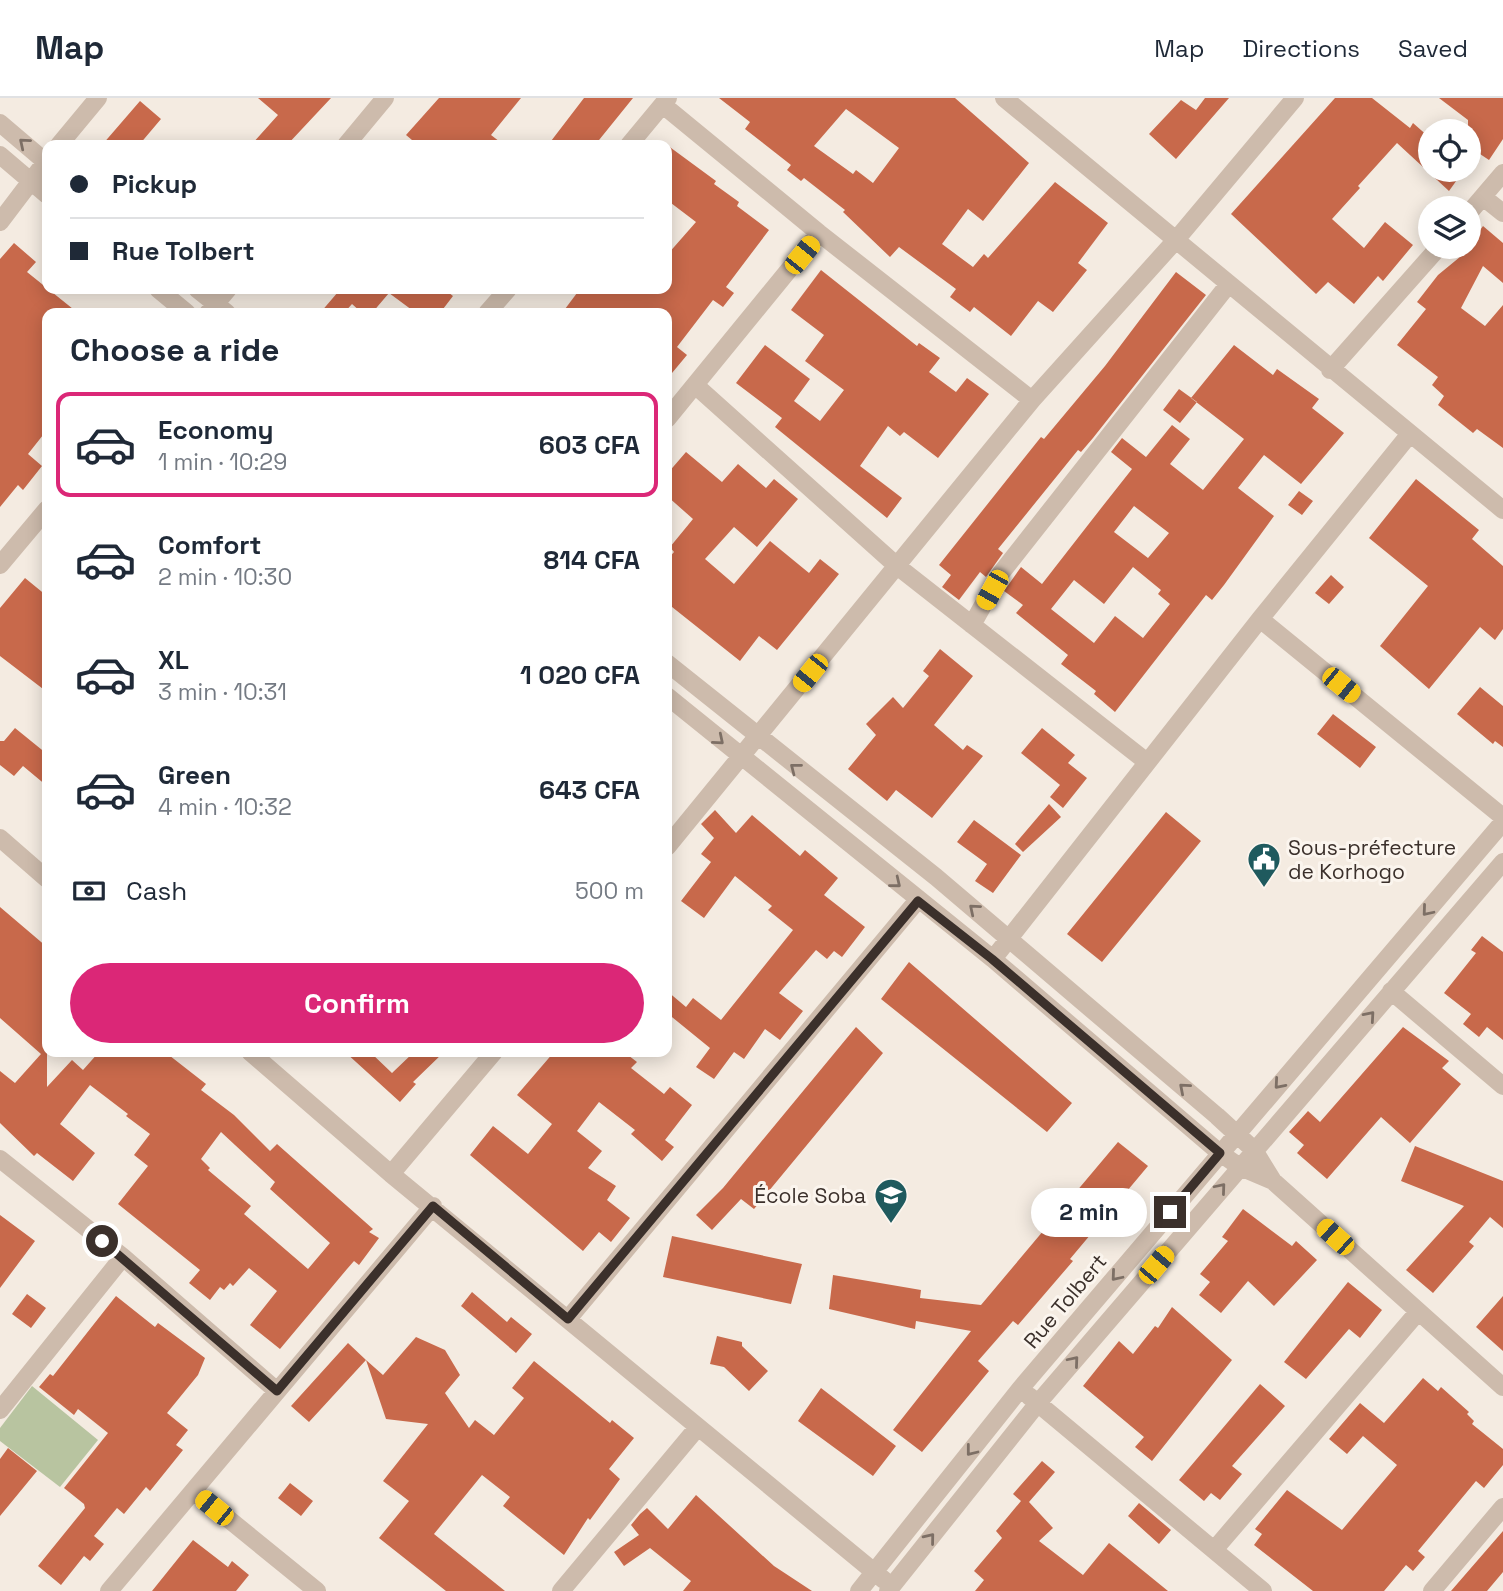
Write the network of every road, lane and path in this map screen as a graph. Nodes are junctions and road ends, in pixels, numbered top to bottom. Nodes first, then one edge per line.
1 (98, 98) edge
2 (385, 98) edge
3 (1295, 98) edge
4 (666, 101) edge
5 (1012, 101) edge
6 (0, 123) edge
7 (63, 140) edge
8 (350, 140) edge
9 (633, 140) edge
10 (0, 155) edge
11 (42, 158) edge
12 (42, 169) edge
13 (1503, 173) edge
14 (32, 182) junction
15 (42, 190) edge
16 (1483, 197) junction
17 (1481, 199) edge
18 (1503, 213) edge
19 (0, 222) edge
20 (819, 233) junction
21 (1175, 241) junction
22 (1428, 259) edge
23 (1228, 285) junction
24 (164, 294) edge
25 (202, 294) edge
26 (504, 294) edge
27 (181, 308) edge
28 (215, 308) edge
29 (491, 308) edge
30 (1331, 370) junction
31 (695, 384) junction
32 (1032, 400) junction
33 (672, 413) edge
34 (1409, 435) junction
35 (1503, 510) edge
36 (41, 529) edge
37 (0, 565) edge
38 (897, 566) junction
39 (1260, 618) junction
40 (972, 625) junction
41 (672, 667) edge
42 (672, 700) edge
43 (757, 738) junction
44 (741, 759) junction
45 (1147, 762) junction
46 (1503, 819) edge
47 (0, 838) edge
48 (672, 841) edge
49 (1503, 862) edge
50 (42, 874) edge
51 (918, 901) junction
52 (1008, 937) junction
53 (992, 959) junction
54 (1391, 991) junction
55 (256, 1057) edge
56 (490, 1057) edge
57 (1503, 1086) edge
58 (1236, 1133) junction
59 (1254, 1150) junction
60 (1220, 1153) junction
61 (0, 1159) edge
62 (1240, 1167) junction
63 (391, 1174) junction
64 (1273, 1181) junction
65 (433, 1206) junction
66 (123, 1257) junction
67 (1418, 1312) junction
68 (568, 1319) junction
69 (1503, 1387) edge
70 (1020, 1389) junction
71 (277, 1391) junction
72 (1038, 1403) junction
73 (0, 1410) edge
74 (698, 1427) junction
75 (194, 1491) junction
76 (1503, 1507) edge
77 (1214, 1550) junction
78 (874, 1573) junction
79 (892, 1589) edge
80 (109, 1591) edge
81 (317, 1591) edge
82 (561, 1591) edge
83 (859, 1591) edge
84 (1263, 1591) edge
85 (1432, 1591) edge

1 - 7 street
2 - 8 street
3 - 21 street
4 - 9 street
4 - 20 street
5 - 21 street
11 -> 6 street
10 - 14 street
12 - 14 street
13 - 16 street
14 - 15 street
14 - 19 street
16 - 17 street
16 - 18 street
20 - 31 street
20 - 32 street
21 - 23 street
21 - 32 street
22 - 30 street
23 - 30 street
23 - 40 street
24 - 27 street
25 - 28 street
26 - 29 street
30 - 34 street
31 - 33 street
31 - 38 street
32 - 38 street
34 - 35 street
34 - 39 street
36 - 37 street
38 - 40 street
38 - 43 street
39 - 45 street
39 - 46 street
40 - 45 street
41 - 43 street
42 -> 44 street
43 - 44 street
52 -> 43 street
44 - 48 street
44 -> 51 street
45 - 52 street
46 -> 58 street, Rue Tolbert
47 - 50 street
49 - 54 street
51 - 53 street
51 - 68 street
52 - 53 street
58 -> 52 street
53 - 60 street
54 - 57 street
59 -> 54 street
55 - 63 street
56 - 63 street
58 - 59 street
58 - 60 street, Rue Tolbert
59 - 62 street
59 - 64 street
60 - 62 street
60 -> 70 street, Rue Tolbert
61 - 66 street
62 - 64 street
72 -> 62 street
63 - 65 street
64 - 67 street
65 - 68 street
65 - 71 street
66 - 71 street
66 - 73 street
67 - 69 street
67 - 77 street
68 - 74 street
70 - 72 street
70 -> 78 street, Rue Tolbert
71 - 75 street
72 - 77 street
79 -> 72 street
74 - 78 street
74 - 82 street
75 - 80 street
75 - 81 street
76 - 85 street
77 - 84 street
78 - 79 street
78 - 83 street, Rue Tolbert

